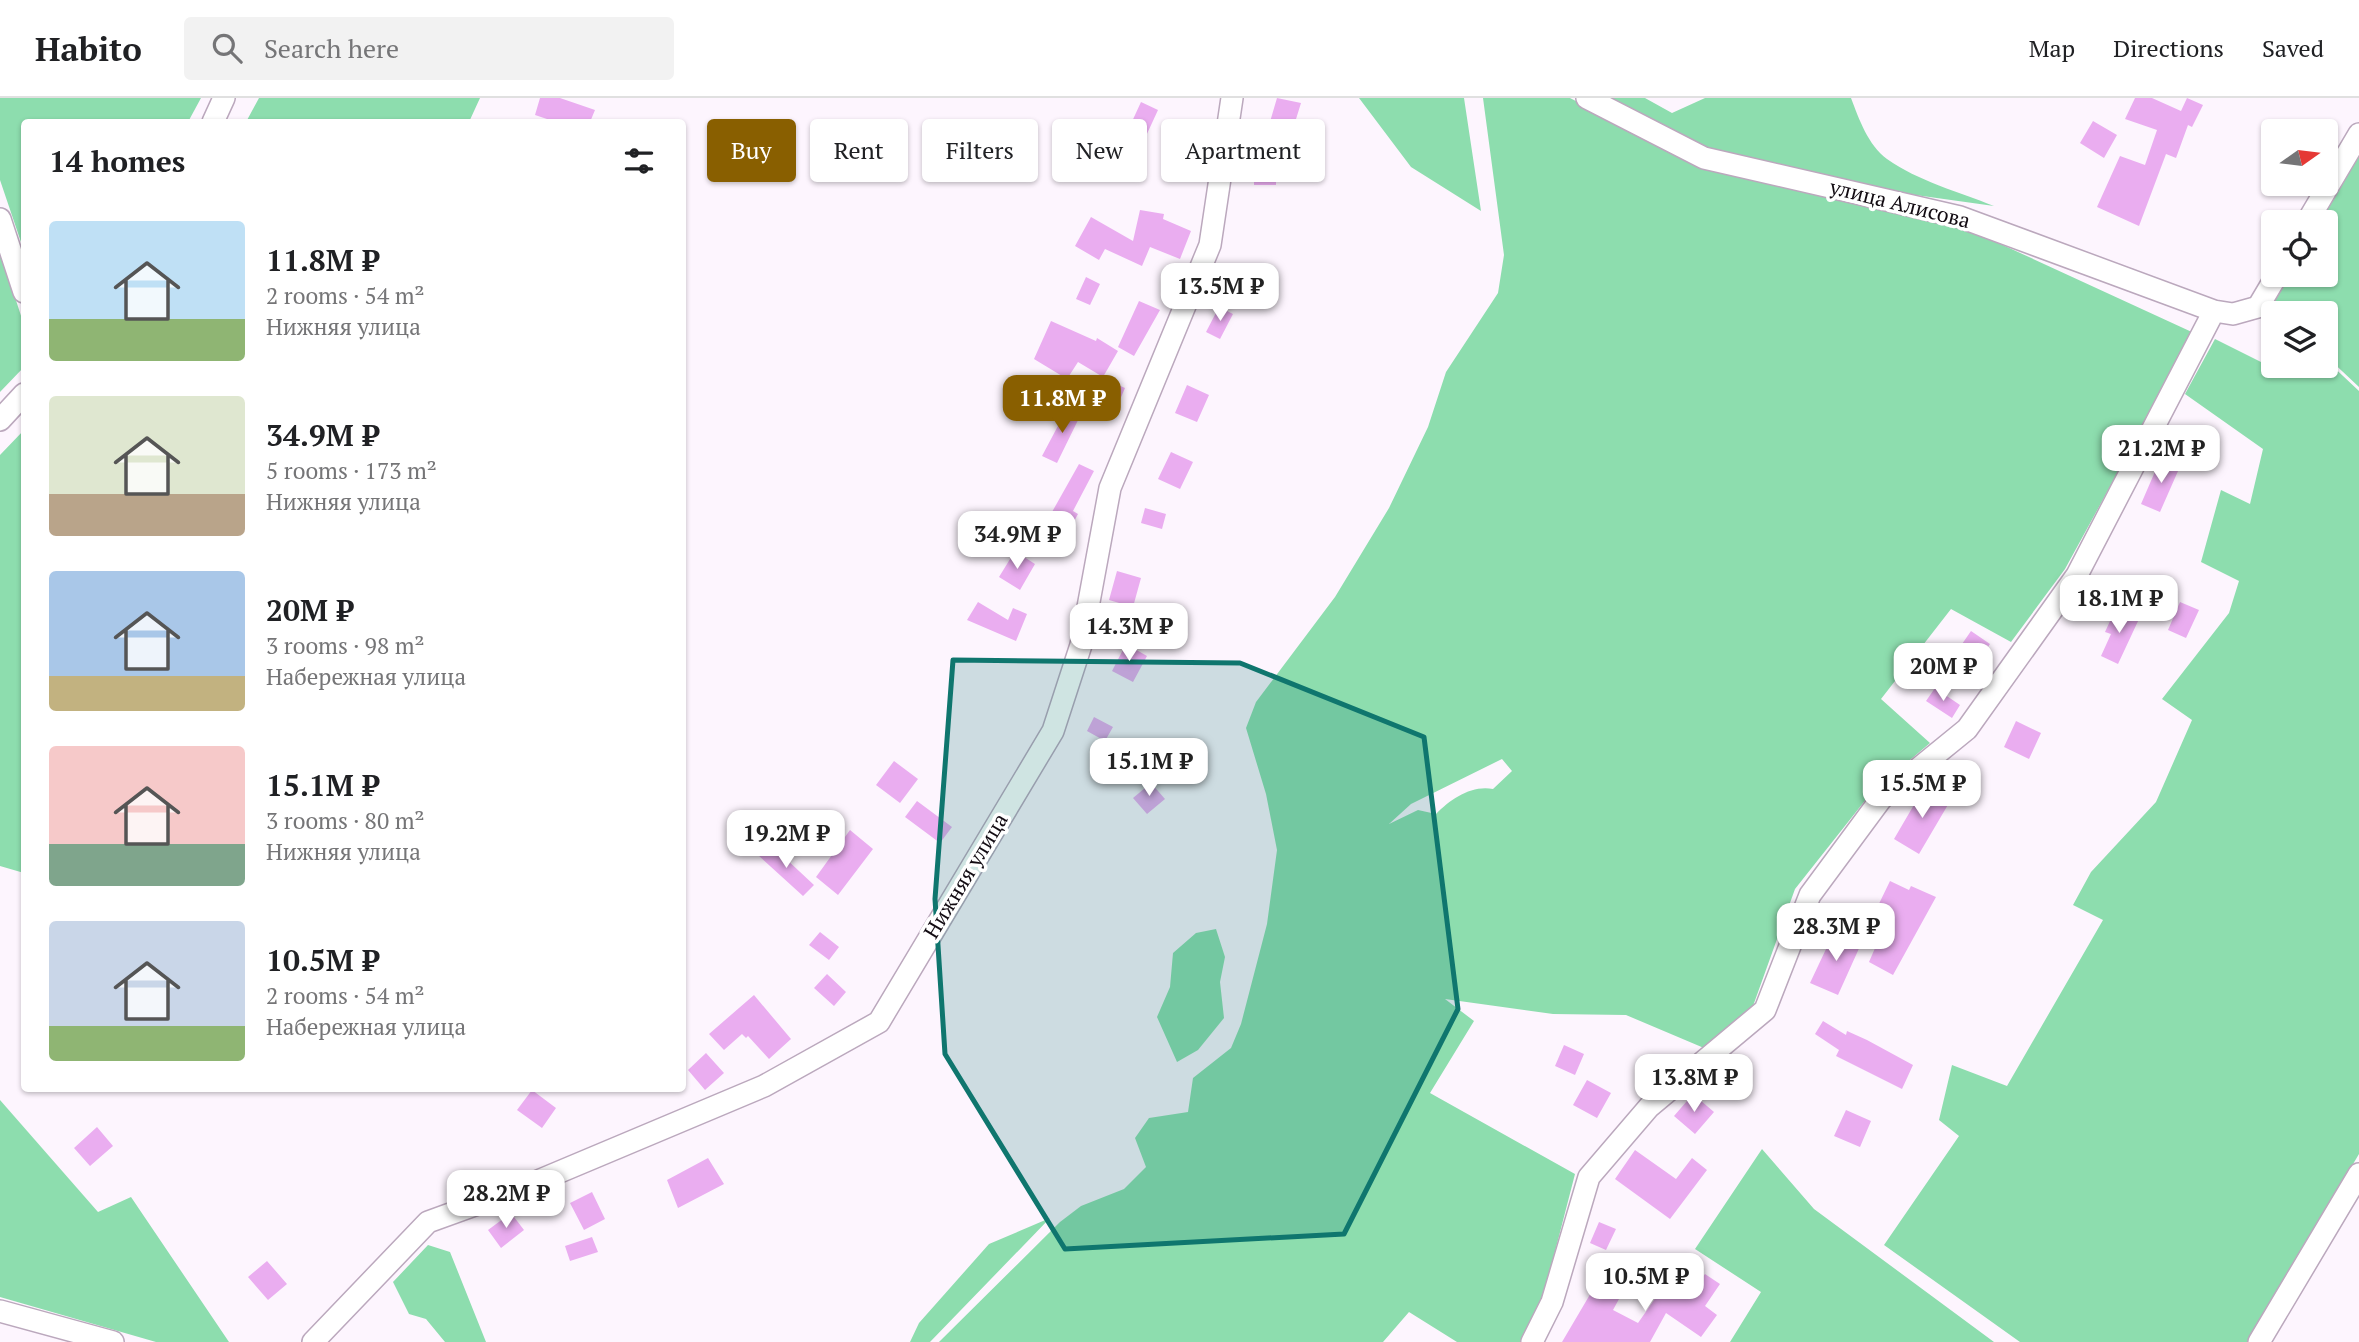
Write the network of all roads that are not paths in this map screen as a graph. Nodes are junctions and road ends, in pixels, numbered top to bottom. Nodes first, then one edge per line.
1 (224, 98) edge
2 (1232, 98) edge
3 (1587, 98) edge
4 (214, 119) edge
5 (2359, 134) edge
6 (2314, 210) edge
7 (0, 219) edge
8 (21, 283) edge
9 (2270, 287) edge
10 (2214, 311) junction
11 (21, 397) edge
12 (0, 420) edge
13 (2359, 1174) edge
14 (0, 1311) edge
15 (113, 1342) edge
16 (313, 1342) edge
17 (1532, 1342) edge
18 (2259, 1342) edge

1 - 4 street
2 - 16 street, Нижняя улица
3 - 10 street, улица Алисова
5 - 6 street
7 - 8 street
9 - 10 street
10 - 17 street
11 - 12 street
13 - 18 street
14 - 15 street

